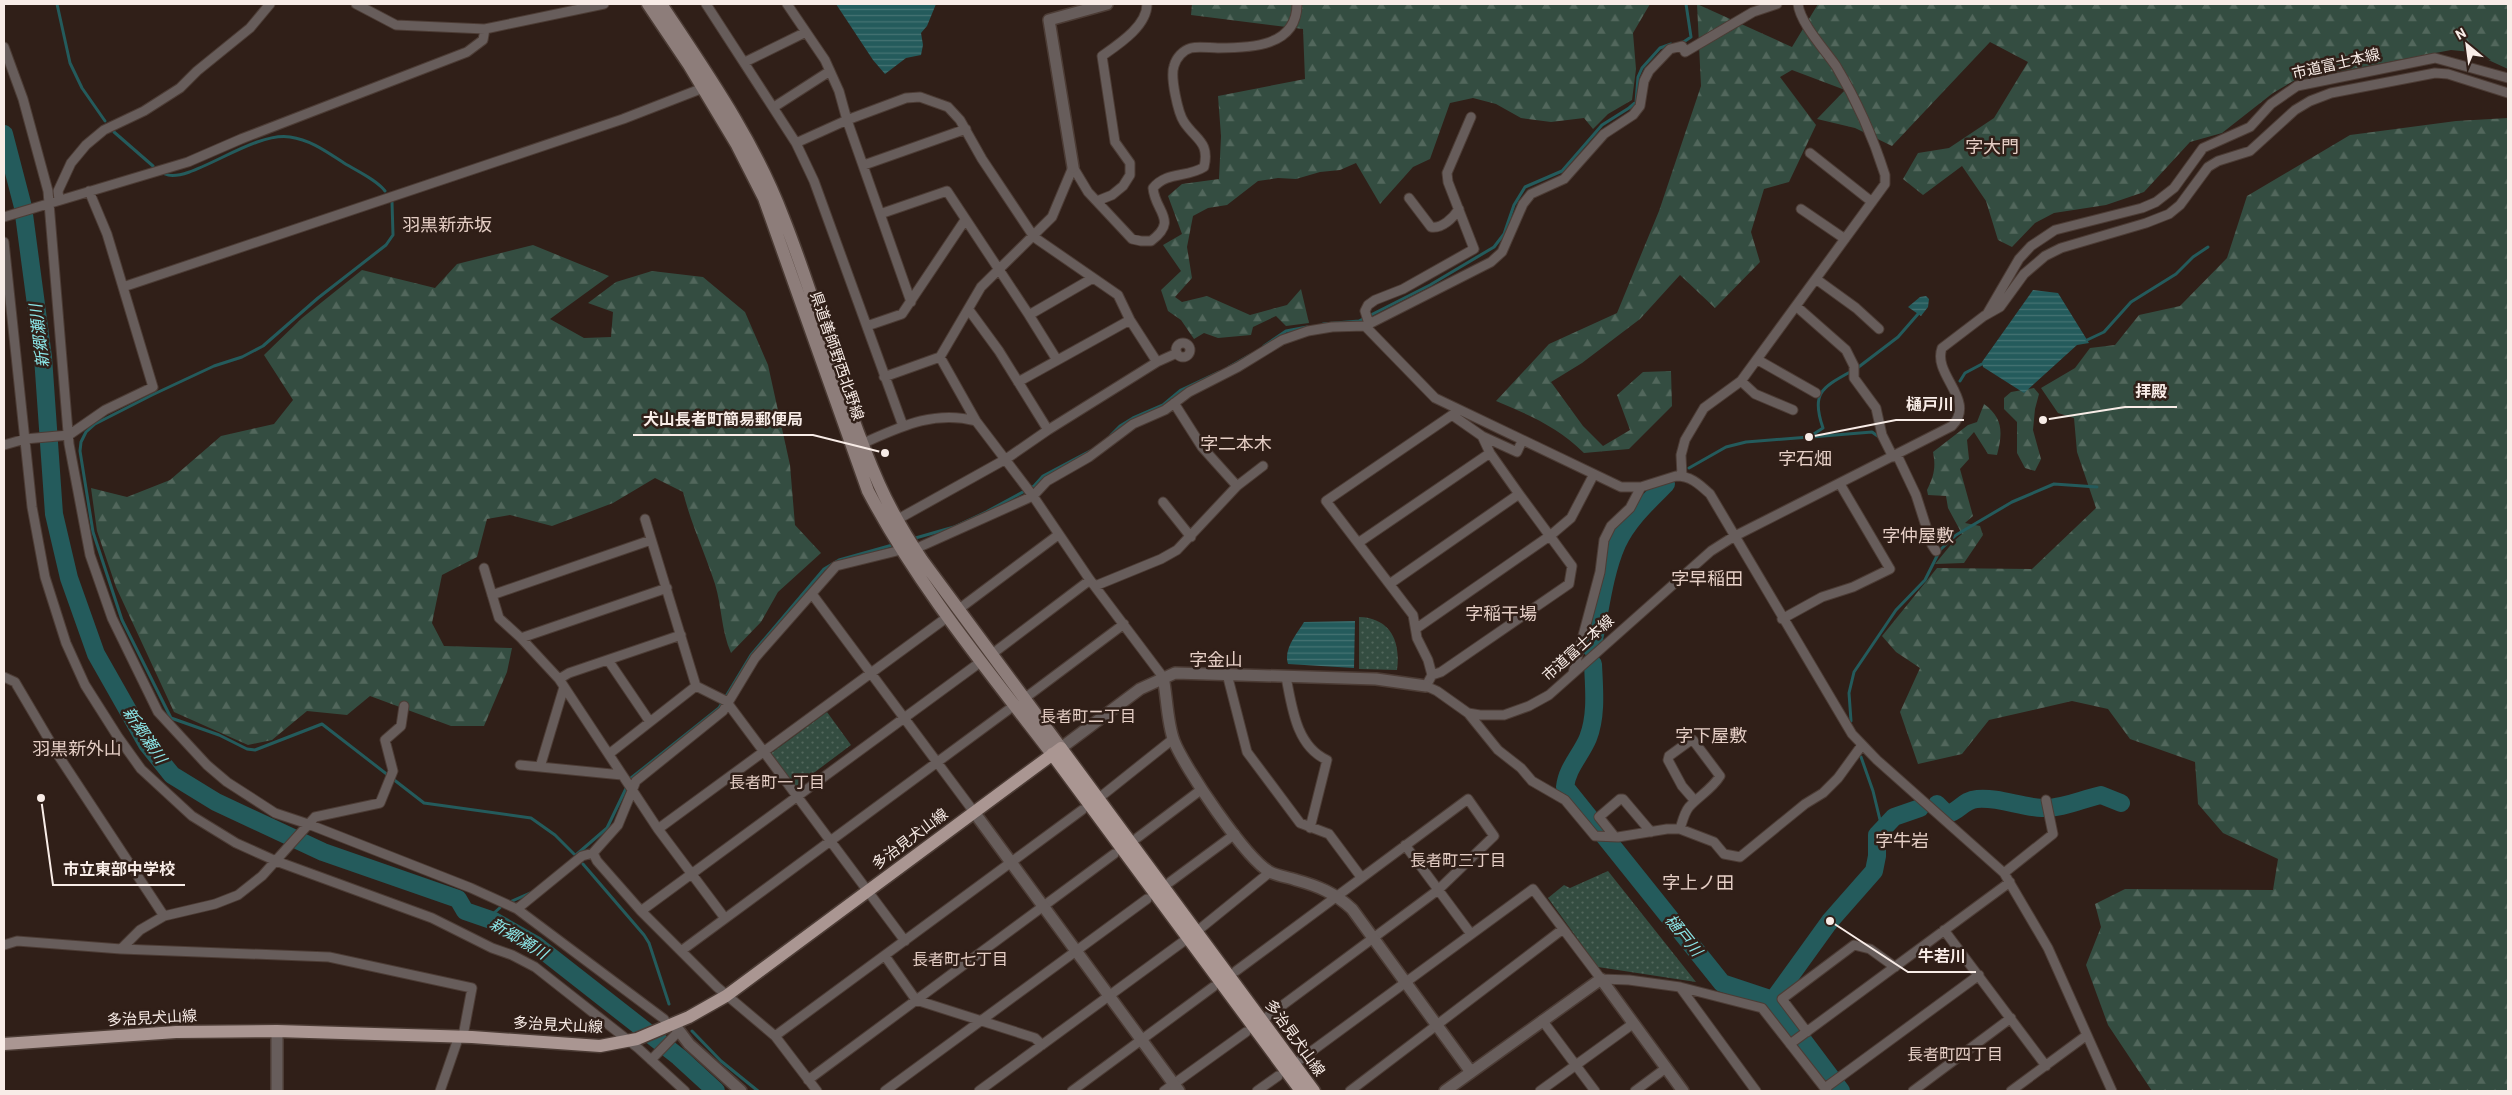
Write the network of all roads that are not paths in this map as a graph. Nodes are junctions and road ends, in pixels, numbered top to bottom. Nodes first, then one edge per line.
1 (270, 4) edge
2 (356, 4) edge
3 (604, 4) edge
4 (648, 4) edge
5 (661, 4) edge
6 (706, 4) edge
7 (787, 4) edge
8 (1147, 4) edge
9 (1297, 4) edge
10 (1777, 4) edge
11 (1101, 5) edge
12 (1796, 5) edge
13 (484, 29) junction
14 (806, 32) junction
15 (4, 47) edge
16 (745, 62) junction
17 (830, 71) junction
18 (2508, 78) edge
19 (702, 88) junction
20 (2508, 93) edge
21 (774, 107) junction
22 (1471, 117) dead end
23 (847, 120) junction
24 (966, 129) junction
25 (796, 143) junction
26 (1810, 153) dead end
27 (864, 165) junction
28 (1073, 167) junction
29 (89, 191) junction
30 (1409, 198) dead end
31 (59, 200) junction
32 (1097, 201) junction
33 (1872, 202) junction
34 (47, 204) junction
35 (1459, 209) junction
36 (1801, 209) dead end
37 (880, 214) junction
38 (4, 217) edge
39 (965, 220) junction
40 (1034, 237) junction
41 (1845, 238) junction
42 (4, 242) edge
43 (999, 268) junction
44 (1093, 278) junction
45 (1816, 279) junction
46 (123, 287) junction
47 (911, 302) junction
48 (1796, 306) junction
49 (969, 310) junction
50 (1986, 314) junction
51 (1030, 315) junction
52 (1130, 320) junction
53 (1367, 325) junction
54 (868, 326) junction
55 (1879, 329) dead end
56 (1177, 353) dead end
57 (940, 357) junction
58 (1057, 360) junction
59 (1758, 360) junction
60 (1157, 362) junction
61 (884, 376) junction
62 (1741, 381) junction
63 (1018, 382) junction
64 (1816, 393) dead end
65 (1174, 403) junction
66 (1793, 410) dead end
67 (976, 421) junction
68 (903, 426) junction
69 (1048, 430) junction
70 (69, 435) junction
71 (1482, 436) junction
72 (25, 439) junction
73 (1522, 442) junction
74 (4, 445) edge
75 (858, 446) junction
76 (1490, 453) junction
77 (1895, 456) junction
78 (1006, 460) junction
79 (1263, 466) dead end
80 (1594, 474) junction
81 (1682, 476) junction
82 (1840, 484) junction
83 (1237, 486) junction
84 (1641, 487) junction
85 (1519, 494) junction
86 (1033, 496) junction
87 (1163, 502) dead end
88 (900, 518) dead end
89 (645, 519) dead end
90 (1058, 535) junction
91 (1551, 535) junction
92 (1734, 536) junction
93 (1191, 537) junction
94 (651, 540) junction
95 (904, 544) junction
96 (1358, 544) junction
97 (1936, 551) dead end
98 (484, 568) dead end
99 (1093, 583) junction
100 (1391, 583) junction
101 (666, 588) junction
102 (812, 594) junction
103 (492, 595) junction
104 (959, 609) junction
105 (1782, 619) junction
106 (942, 621) dead end
107 (1124, 624) junction
108 (1417, 628) junction
109 (681, 635) junction
110 (522, 638) junction
111 (996, 651) dead end
112 (608, 660) junction
113 (975, 666) dead end
114 (870, 672) junction
115 (1573, 673) junction
116 (1228, 674) junction
117 (1432, 675) junction
118 (1163, 677) junction
119 (1286, 677) junction
120 (4, 678) edge
121 (561, 683) junction
122 (696, 686) junction
123 (1426, 686) junction
124 (1024, 698) junction
125 (724, 701) junction
126 (404, 706) dead end
127 (1008, 710) dead end
128 (1468, 712) junction
129 (904, 718) junction
130 (650, 722) junction
131 (1173, 739) junction
132 (1862, 746) junction
133 (764, 751) junction
134 (1056, 751) junction
135 (609, 754) junction
136 (936, 762) junction
137 (520, 765) dead end
138 (540, 767) junction
139 (628, 783) junction
140 (1202, 789) junction
141 (1104, 794) dead end
142 (797, 796) junction
143 (2046, 800) dead end
144 (1696, 801) junction
145 (1082, 810) dead end
146 (974, 812) junction
147 (308, 824) junction
148 (1310, 828) junction
149 (658, 829) junction
150 (1680, 829) junction
151 (1650, 832) junction
152 (1235, 834) junction
153 (1613, 837) junction
154 (1137, 838) dead end
155 (830, 840) junction
156 (1405, 845) junction
157 (593, 853) junction
158 (1114, 854) dead end
159 (279, 857) junction
160 (1010, 862) junction
161 (1270, 872) junction
162 (2004, 873) junction
163 (690, 874) junction
164 (1360, 877) junction
165 (1170, 882) dead end
166 (2010, 882) junction
167 (1438, 890) junction
168 (868, 891) junction
169 (1336, 894) junction
170 (1147, 899) dead end
171 (510, 905) junction
172 (1043, 906) junction
173 (641, 911) junction
174 (164, 916) junction
175 (724, 917) junction
176 (1563, 929) junction
177 (1944, 930) junction
178 (1471, 934) junction
179 (1192, 935) junction
180 (1373, 938) junction
181 (905, 941) junction
182 (4, 945) edge
183 (121, 949) junction
184 (680, 951) junction
185 (1076, 951) junction
186 (885, 956) junction
187 (1895, 967) junction
188 (1236, 971) dead end
189 (1979, 975) junction
190 (1601, 979) junction
191 (1406, 981) junction
192 (1213, 987) dead end
193 (1680, 987) junction
194 (1109, 994) junction
195 (726, 996) junction
196 (916, 1000) junction
197 (1268, 1016) dead end
198 (2011, 1018) junction
199 (1542, 1020) junction
200 (982, 1021) junction
201 (1634, 1023) junction
202 (1436, 1026) junction
203 (673, 1030) junction
204 (277, 1031) junction
205 (1246, 1032) dead end
206 (1806, 1033) junction
207 (2087, 1035) junction
208 (461, 1036) junction
209 (775, 1036) junction
210 (632, 1040) junction
211 (1142, 1040) junction
212 (4, 1044) edge
213 (1042, 1044) junction
214 (1790, 1044) junction
215 (654, 1057) junction
216 (1300, 1059) dead end
217 (1576, 1065) junction
218 (2046, 1066) junction
219 (1666, 1068) junction
220 (1471, 1072) junction
221 (1278, 1076) dead end
222 (808, 1080) junction
223 (1176, 1088) edge
224 (1826, 1089) edge
225 (277, 1091) edge
226 (440, 1091) edge
227 (682, 1091) edge
228 (741, 1091) edge
229 (817, 1091) edge
230 (885, 1091) edge
231 (979, 1091) edge
232 (1072, 1091) edge
233 (1164, 1091) edge
234 (1258, 1091) edge
235 (1301, 1091) edge
236 (1314, 1091) edge
237 (1350, 1091) edge
238 (1445, 1091) edge
239 (1540, 1091) edge
240 (1595, 1091) edge
241 (1635, 1091) edge
242 (1683, 1091) edge
243 (1756, 1091) edge
244 (1913, 1091) edge
245 (2011, 1091) edge
246 (2112, 1091) edge

1 - 31 street
2 - 13 street
3 - 13 street
4 - 19 main road, 県道善師野西北野線
5 - 75 main road, 県道善師野西北野線
6 - 16 street
7 - 14 street
8 - 32 street
9 - 32 street
10 - 53 street
11 - 28 street
12 - 33 street
13 - 29 street
14 - 16 street
14 - 17 street
15 - 34 street
16 - 21 street
17 - 21 street
17 - 23 street
18 - 50 street, 市道富士本線
19 - 46 street
19 - 75 main road, 県道善師野西北野線
20 - 50 street, 市道富士本線
21 - 25 street
22 - 35 street
23 - 24 street
23 - 25 street
23 - 27 street
24 - 27 street
24 - 40 street
25 - 54 street
26 - 33 street
27 - 37 street
28 - 32 street
28 - 40 street
29 - 31 street
29 - 46 street
30 - 35 street
31 - 34 street
33 - 41 street
34 - 38 street
34 - 70 street
35 - 53 street
36 - 41 street
37 - 39 street
37 - 47 street
39 - 43 street
39 - 47 street
40 - 43 street
40 - 44 street
41 - 45 street
42 - 72 street
43 - 49 street
43 - 51 street
44 - 51 street
44 - 52 street
45 - 48 street
45 - 55 street
46 - 70 street
47 - 54 street
48 - 59 street
48 - 77 street
49 - 57 street
49 - 63 street
50 - 77 street, 市道富士本線
51 - 58 street
52 - 58 street
52 - 60 street
53 - 65 street
53 - 73 street
54 - 61 street
56 - 60 street
57 - 61 street
57 - 67 street
58 - 63 street
59 - 62 street
59 - 64 street
60 - 69 street
61 - 68 street
62 - 66 street
62 - 81 street
63 - 69 street
65 - 83 street
65 - 86 street
67 - 68 street
67 - 78 street
68 - 75 street
69 - 78 street
70 - 72 street
70 - 147 street
71 - 73 street
71 - 76 street
71 - 96 street
72 - 74 street
72 - 159 street
73 - 80 street
75 - 95 main road, 県道善師野西北野線
76 - 85 street
76 - 96 street
77 - 82 street, 市道富士本線
77 - 97 street
78 - 86 street
78 - 88 street
79 - 83 street
80 - 84 street
80 - 91 street
81 - 84 street
81 - 92 street
82 - 92 street, 市道富士本線
82 - 105 street
83 - 93 street
84 - 115 street
85 - 91 street
85 - 100 street
86 - 90 street
86 - 95 street
87 - 93 street
89 - 94 street
90 - 99 street
90 - 104 street
91 - 108 street
91 - 117 street
92 - 105 street
92 - 115 street, 市道富士本線
93 - 99 street
94 - 101 street
94 - 103 street
95 - 102 street
95 - 104 main road, 県道善師野西北野線
95 - 134 main road, 県道善師野西北野線
96 - 100 street
98 - 103 street
99 - 107 street
99 - 111 street
100 - 108 street
101 - 109 street
101 - 110 street
102 - 114 street
102 - 125 street
103 - 110 street
104 - 124 main road, 県道善師野西北野線
105 - 132 street
106 - 114 street
107 - 118 street
107 - 124 street
108 - 117 street
109 - 112 street
109 - 122 street
110 - 121 street
112 - 121 street
112 - 130 street
113 - 129 street
114 - 129 street
114 - 133 street
115 - 128 street, 市道富士本線
116 - 118 street, 市道富士本線
116 - 119 street, 市道富士本線
116 - 148 street
117 - 123 street
118 - 131 street
118 - 134 street, 市道富士本線
119 - 123 street, 市道富士本線
119 - 148 street
120 - 174 street
121 - 135 street
121 - 138 street
122 - 125 street
122 - 130 street
123 - 128 street, 市道富士本線
124 - 134 main road, 県道善師野西北野線
125 - 133 street
125 - 139 street
126 - 147 street
127 - 136 street
128 - 153 street
129 - 136 street
129 - 142 street
130 - 135 street
131 - 140 street
131 - 141 street
132 - 150 street
132 - 162 street
133 - 142 street
133 - 149 street
134 - 146 main road, 多治見犬山線
134 - 179 main road, 多治見犬山線
135 - 139 street
136 - 146 street
136 - 155 street
137 - 138 street
138 - 139 street
139 - 149 street
139 - 157 street
140 - 152 street
140 - 154 street
142 - 155 street
142 - 163 street
143 - 162 street
144 - 144 street
144 - 150 street
145 - 160 street
146 - 160 street
146 - 168 main road, 多治見犬山線
147 - 159 street
147 - 171 street
148 - 164 street
149 - 163 street
150 - 151 street
151 - 153 street
151 - 153 street
152 - 161 street
152 - 165 street
155 - 168 street
155 - 175 street
156 - 164 street
156 - 167 street
156 - 167 street
157 - 171 street
157 - 173 street
158 - 172 street
159 - 174 street
159 - 210 street
160 - 172 street
160 - 181 street
161 - 169 street
161 - 179 street
162 - 166 street
163 - 173 street
163 - 175 street
164 - 169 street
166 - 177 street
166 - 207 street
167 - 178 street
167 - 180 street
168 - 181 street
168 - 195 main road, 多治見犬山線
169 - 180 street
169 - 188 street
170 - 185 street
171 - 203 street
172 - 185 street
172 - 196 street
173 - 184 street
174 - 183 street
175 - 184 street
176 - 178 street
176 - 190 street
176 - 202 street
177 - 187 street
177 - 189 street
178 - 191 street
179 - 194 street
179 - 235 main road, 多治見犬山線
179 - 236 main road, 多治見犬山線
180 - 191 street
180 - 197 street
181 - 186 street
182 - 183 street
183 - 208 street
184 - 195 street
185 - 194 street
185 - 200 street
186 - 196 street
186 - 209 street
187 - 206 street
187 - 206 street
189 - 198 street
189 - 224 street
190 - 193 street
190 - 199 street
190 - 201 street
191 - 202 street
191 - 216 street
192 - 211 street
193 - 214 street
193 - 243 street
194 - 211 street
194 - 213 street
195 - 203 main road, 多治見犬山線
195 - 209 street
196 - 200 street
196 - 222 street
198 - 218 street
198 - 244 street
199 - 217 street
199 - 220 street
200 - 213 street
200 - 230 street
201 - 217 street
201 - 219 street
202 - 220 street
202 - 237 street
203 - 210 main road, 多治見犬山線
203 - 215 street
203 - 228 street
204 - 208 main road, 多治見犬山線
204 - 212 main road, 多治見犬山線
204 - 225 street
205 - 223 street
206 - 214 street
207 - 218 street
207 - 246 street
208 - 210 main road, 多治見犬山線
208 - 226 street
209 - 222 street
210 - 215 street
211 - 223 street
211 - 232 street
213 - 231 street
214 - 224 street
215 - 227 street
217 - 239 street
217 - 240 street
218 - 245 street
219 - 241 street
219 - 242 street
220 - 238 street
221 - 234 street
222 - 229 street
223 - 233 street

